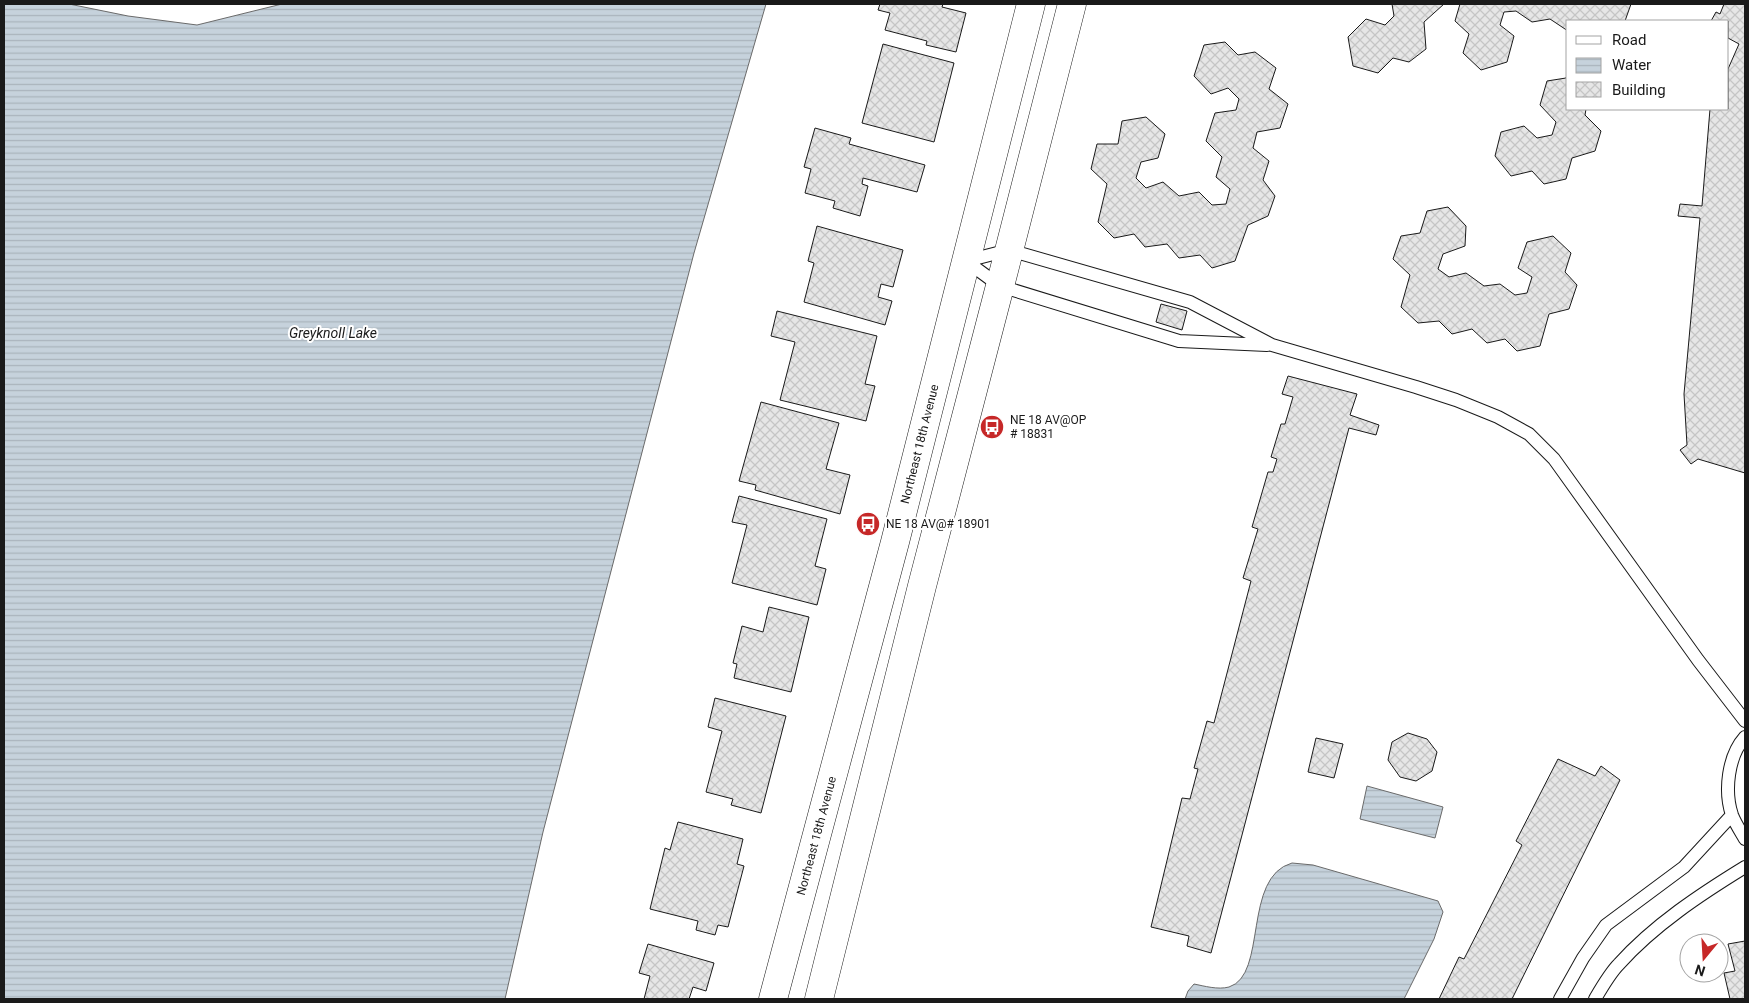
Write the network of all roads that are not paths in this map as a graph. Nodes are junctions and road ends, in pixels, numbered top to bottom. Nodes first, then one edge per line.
1 (1032, 4) edge
2 (1072, 4) edge
3 (1009, 250) junction
4 (966, 260) junction
5 (1000, 286) junction
6 (1272, 345) junction
7 (1745, 721) edge
8 (1745, 737) edge
9 (1732, 815) junction
10 (1745, 839) edge
11 (1745, 867) edge
12 (773, 999) edge
13 (818, 999) edge
14 (1560, 999) edge
15 (1595, 999) edge

1 - 4 street, Northeast 18th Avenue
2 - 3 street
3 - 4 lane
3 - 5 street
3 - 6 lane
4 - 5 lane
4 - 12 street, Northeast 18th Avenue
5 - 6 lane
5 - 13 street
6 - 7 lane
8 - 9 lane
9 - 10 lane
9 - 14 lane
11 - 15 lane

